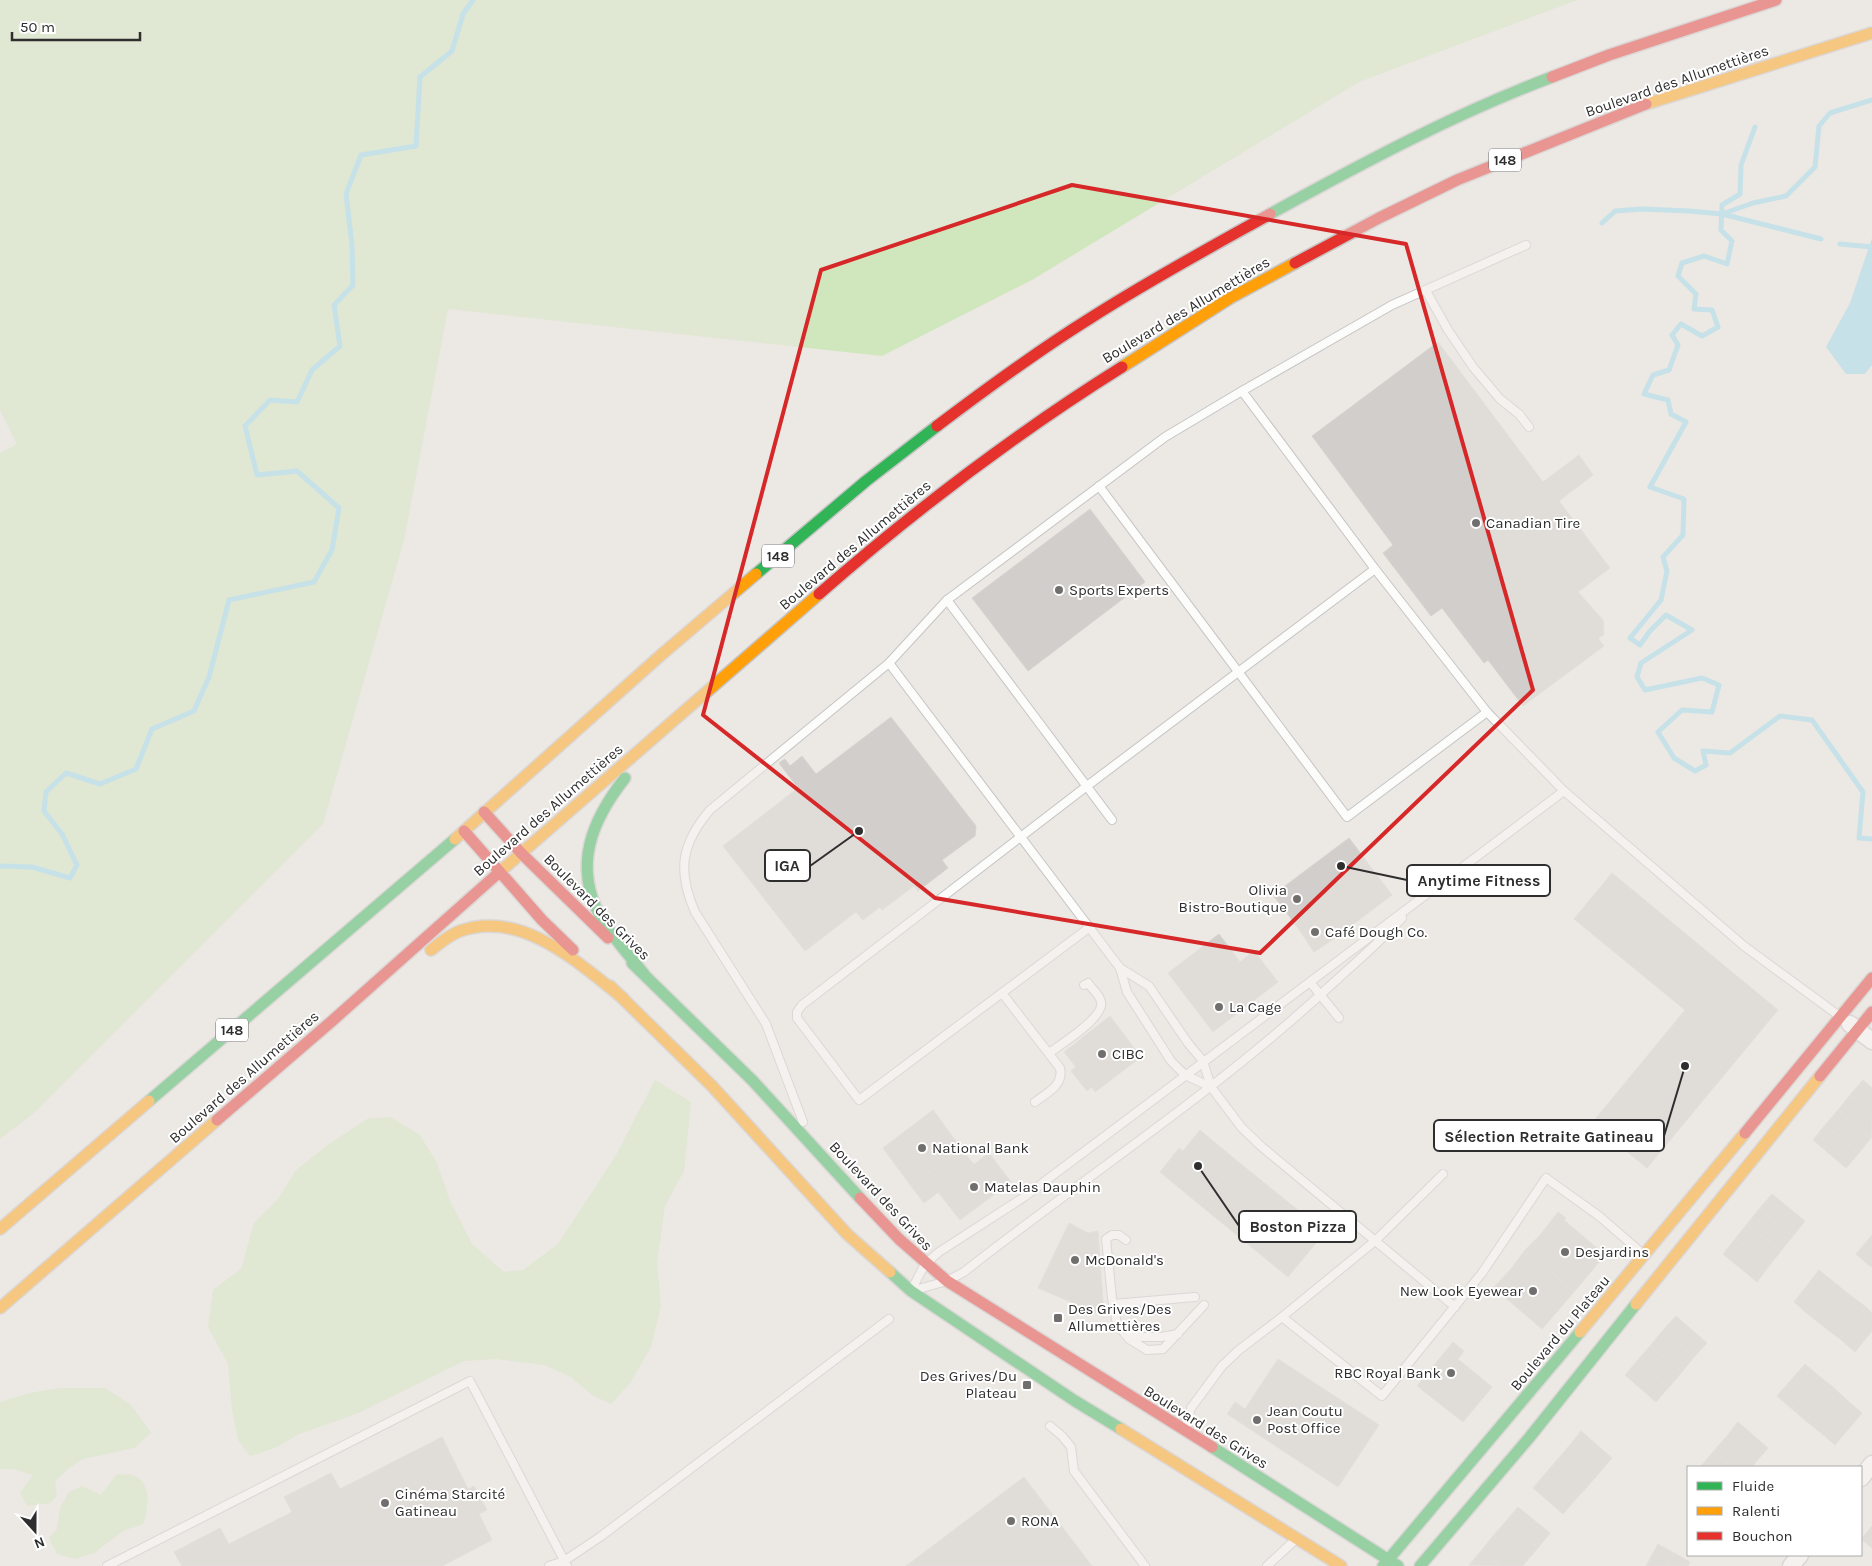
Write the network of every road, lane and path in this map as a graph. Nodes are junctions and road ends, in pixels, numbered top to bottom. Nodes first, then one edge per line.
1 (1776, 0) edge
2 (1872, 33) edge
3 (1526, 245) dead end
4 (1426, 291) junction
5 (1242, 391) junction
6 (1529, 427) dead end
7 (1099, 486) junction
8 (1375, 569) junction
9 (947, 600) junction
10 (889, 662) junction
11 (1238, 672) junction
12 (1488, 712) junction
13 (672, 723) junction
14 (1087, 786) junction
15 (1564, 791) junction
16 (484, 812) junction
17 (1112, 820) dead end
18 (464, 831) junction
19 (1020, 837) junction
20 (521, 853) junction
21 (499, 872) junction
22 (1414, 905) junction
23 (1090, 927) junction
24 (1120, 968) junction
25 (644, 974) junction
26 (1872, 978) edge
27 (1310, 982) junction
28 (1084, 986) dead end
29 (1002, 993) junction
30 (1320, 996) junction
31 (623, 998) junction
32 (1872, 1012) edge
33 (1841, 1017) junction
34 (1339, 1018) dead end
35 (332, 1021) junction
36 (1857, 1029) junction
37 (1872, 1041) edge
38 (1049, 1053) junction
39 (1203, 1062) junction
40 (1184, 1076) junction
41 (1211, 1087) junction
42 (1035, 1102) dead end
43 (809, 1141) junction
44 (1443, 1174) dead end
45 (0, 1229) edge
46 (1126, 1240) dead end
47 (1374, 1241) junction
48 (1644, 1256) junction
49 (925, 1264) junction
50 (947, 1281) junction
51 (911, 1291) junction
52 (1195, 1298) dead end
53 (1113, 1304) junction
54 (1204, 1305) dead end
55 (1455, 1307) junction
56 (0, 1308) edge
57 (1282, 1317) junction
58 (889, 1319) dead end
59 (1117, 1324) junction
60 (1178, 1334) junction
61 (1050, 1426) dead end
62 (1184, 1432) junction
63 (1872, 1464) edge
64 (1862, 1477) edge
65 (1296, 1539) junction
66 (1799, 1556) edge
67 (566, 1564) edge
68 (1390, 1564) edge
69 (107, 1566) edge
70 (549, 1566) edge
71 (1145, 1566) edge
72 (1267, 1566) edge
73 (1341, 1566) edge
74 (1420, 1566) edge
75 (1791, 1566) edge

1 - 16 main road, 148
2 - 13 main road, Boulevard des Allumettières / 148
3 - 4 lane
4 - 5 lane
4 - 6 lane
5 - 7 lane
5 - 8 lane
7 - 9 lane
7 - 11 lane
8 - 11 lane
8 - 12 lane
9 - 10 lane
9 - 14 lane
10 - 19 lane
10 - 43 lane
11 - 12 lane
11 - 14 lane
12 - 15 lane
13 - 20 main road, Boulevard des Allumettières / 148
13 - 25 main road
14 - 17 lane
14 - 19 lane
15 - 22 lane
15 - 33 lane
16 - 18 main road, 148
16 - 20 main road, Boulevard des Grives
18 - 21 main road
18 - 45 main road, 148
19 - 23 lane
19 - 29 lane
20 - 21 main road, Boulevard des Allumettières / 148
20 - 25 main road, Boulevard des Grives
21 - 31 main road
21 - 35 main road, Boulevard des Allumettières / 148
22 - 27 lane
22 - 30 lane
23 - 24 lane
23 - 29 lane
24 - 39 lane
24 - 40 lane
25 - 43 main road, Boulevard des Grives
26 - 33 main road, Boulevard du Plateau
27 - 30 lane
27 - 39 lane
28 - 38 lane
29 - 38 lane
30 - 34 lane
30 - 41 lane
31 - 35 main road
31 - 51 main road
32 - 36 main road
33 - 36 street
33 - 48 main road, Boulevard du Plateau
35 - 56 main road, Boulevard des Allumettières / 148
36 - 37 street
36 - 74 main road
38 - 42 lane
39 - 40 lane
39 - 41 lane
40 - 41 lane
40 - 49 lane
41 - 47 lane
41 - 50 lane
43 - 49 main road, Boulevard des Grives
44 - 47 lane
46 - 53 lane
47 - 55 lane
47 - 57 lane
48 - 55 lane
48 - 68 main road, Boulevard du Plateau
49 - 50 main road, Boulevard des Grives
49 - 51 lane
50 - 51 lane
50 - 62 main road, Boulevard des Grives
51 - 65 main road
52 - 53 lane
53 - 59 lane
54 - 60 lane
55 - 57 lane
57 - 62 lane
58 - 67 lane
59 - 60 lane
59 - 60 lane
61 - 71 lane
62 - 68 main road, Boulevard des Grives
63 - 64 street
65 - 72 lane
65 - 73 main road
66 - 75 street
67 - 69 lane
67 - 70 lane

